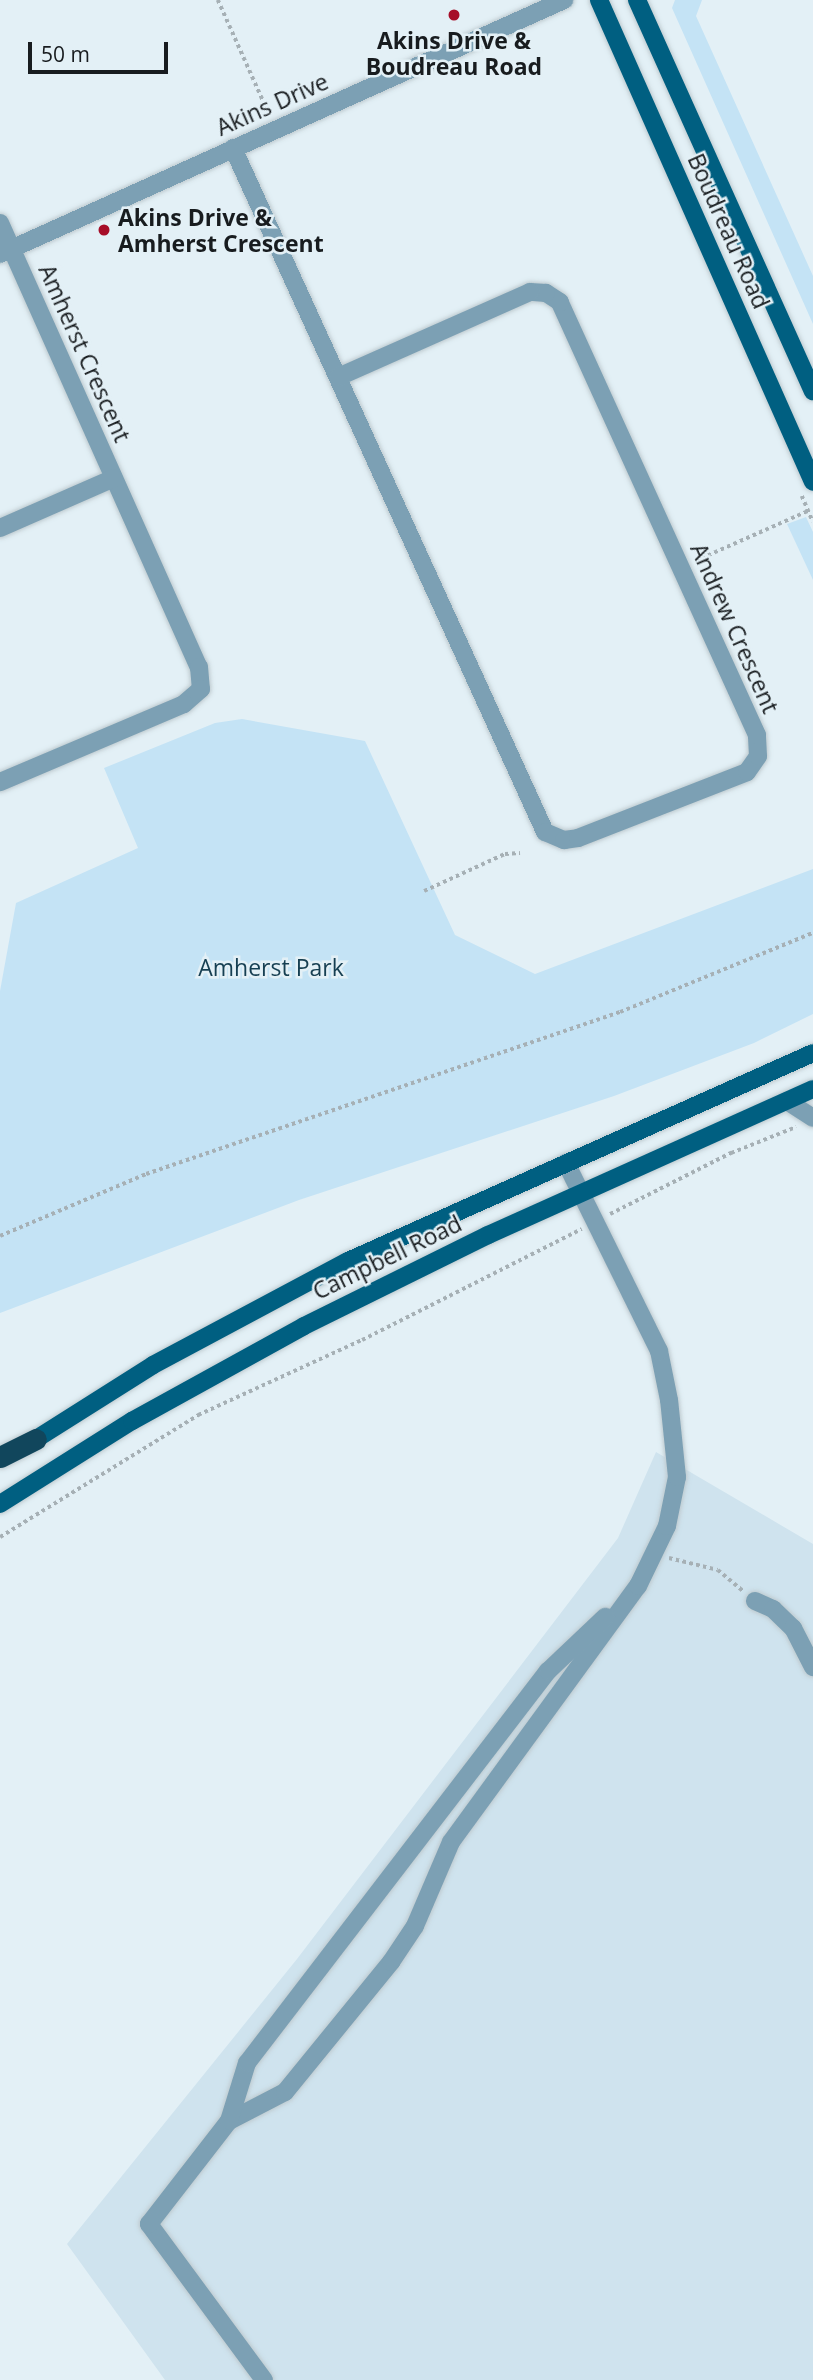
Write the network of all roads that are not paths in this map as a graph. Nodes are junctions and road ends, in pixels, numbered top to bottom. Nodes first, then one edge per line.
1 (564, 0) edge
2 (599, 0) edge
3 (637, 0) edge
4 (233, 148) junction
5 (0, 223) edge
6 (6, 251) edge
7 (338, 377) junction
8 (813, 391) edge
9 (114, 478) junction
10 (813, 482) edge
11 (0, 528) edge
12 (0, 782) edge
13 (813, 1053) edge
14 (813, 1089) edge
15 (787, 1101) junction
16 (807, 1122) edge
17 (566, 1163) junction
18 (580, 1193) junction
19 (36, 1439) junction
20 (0, 1457) edge
21 (0, 1463) edge
22 (0, 1504) edge
23 (638, 1586) junction
24 (755, 1601) road end
25 (813, 1667) edge
26 (229, 2122) junction
27 (264, 2380) edge

1 - 4 street, Akins Drive
2 - 10 main road, Boudreau Road
3 - 8 main road, Boudreau Road
4 - 6 street, Akins Drive
4 - 7 street, Andrew Crescent
5 - 6 street, Amherst Crescent
6 - 9 street, Amherst Crescent
7 - 7 street, Andrew Crescent
9 - 11 street, Amherst Crescent
9 - 12 street, Amherst Crescent
13 - 17 main road, Campbell Road
14 - 15 main road, Campbell Road
15 - 16 street
15 - 18 main road, Campbell Road
17 - 18 street
17 - 19 main road, Campbell Road
18 - 22 main road, Campbell Road
18 - 23 street
19 - 20 highway
19 - 21 main road, Campbell Road
23 - 26 street
23 - 26 street
24 - 25 street
26 - 27 street

